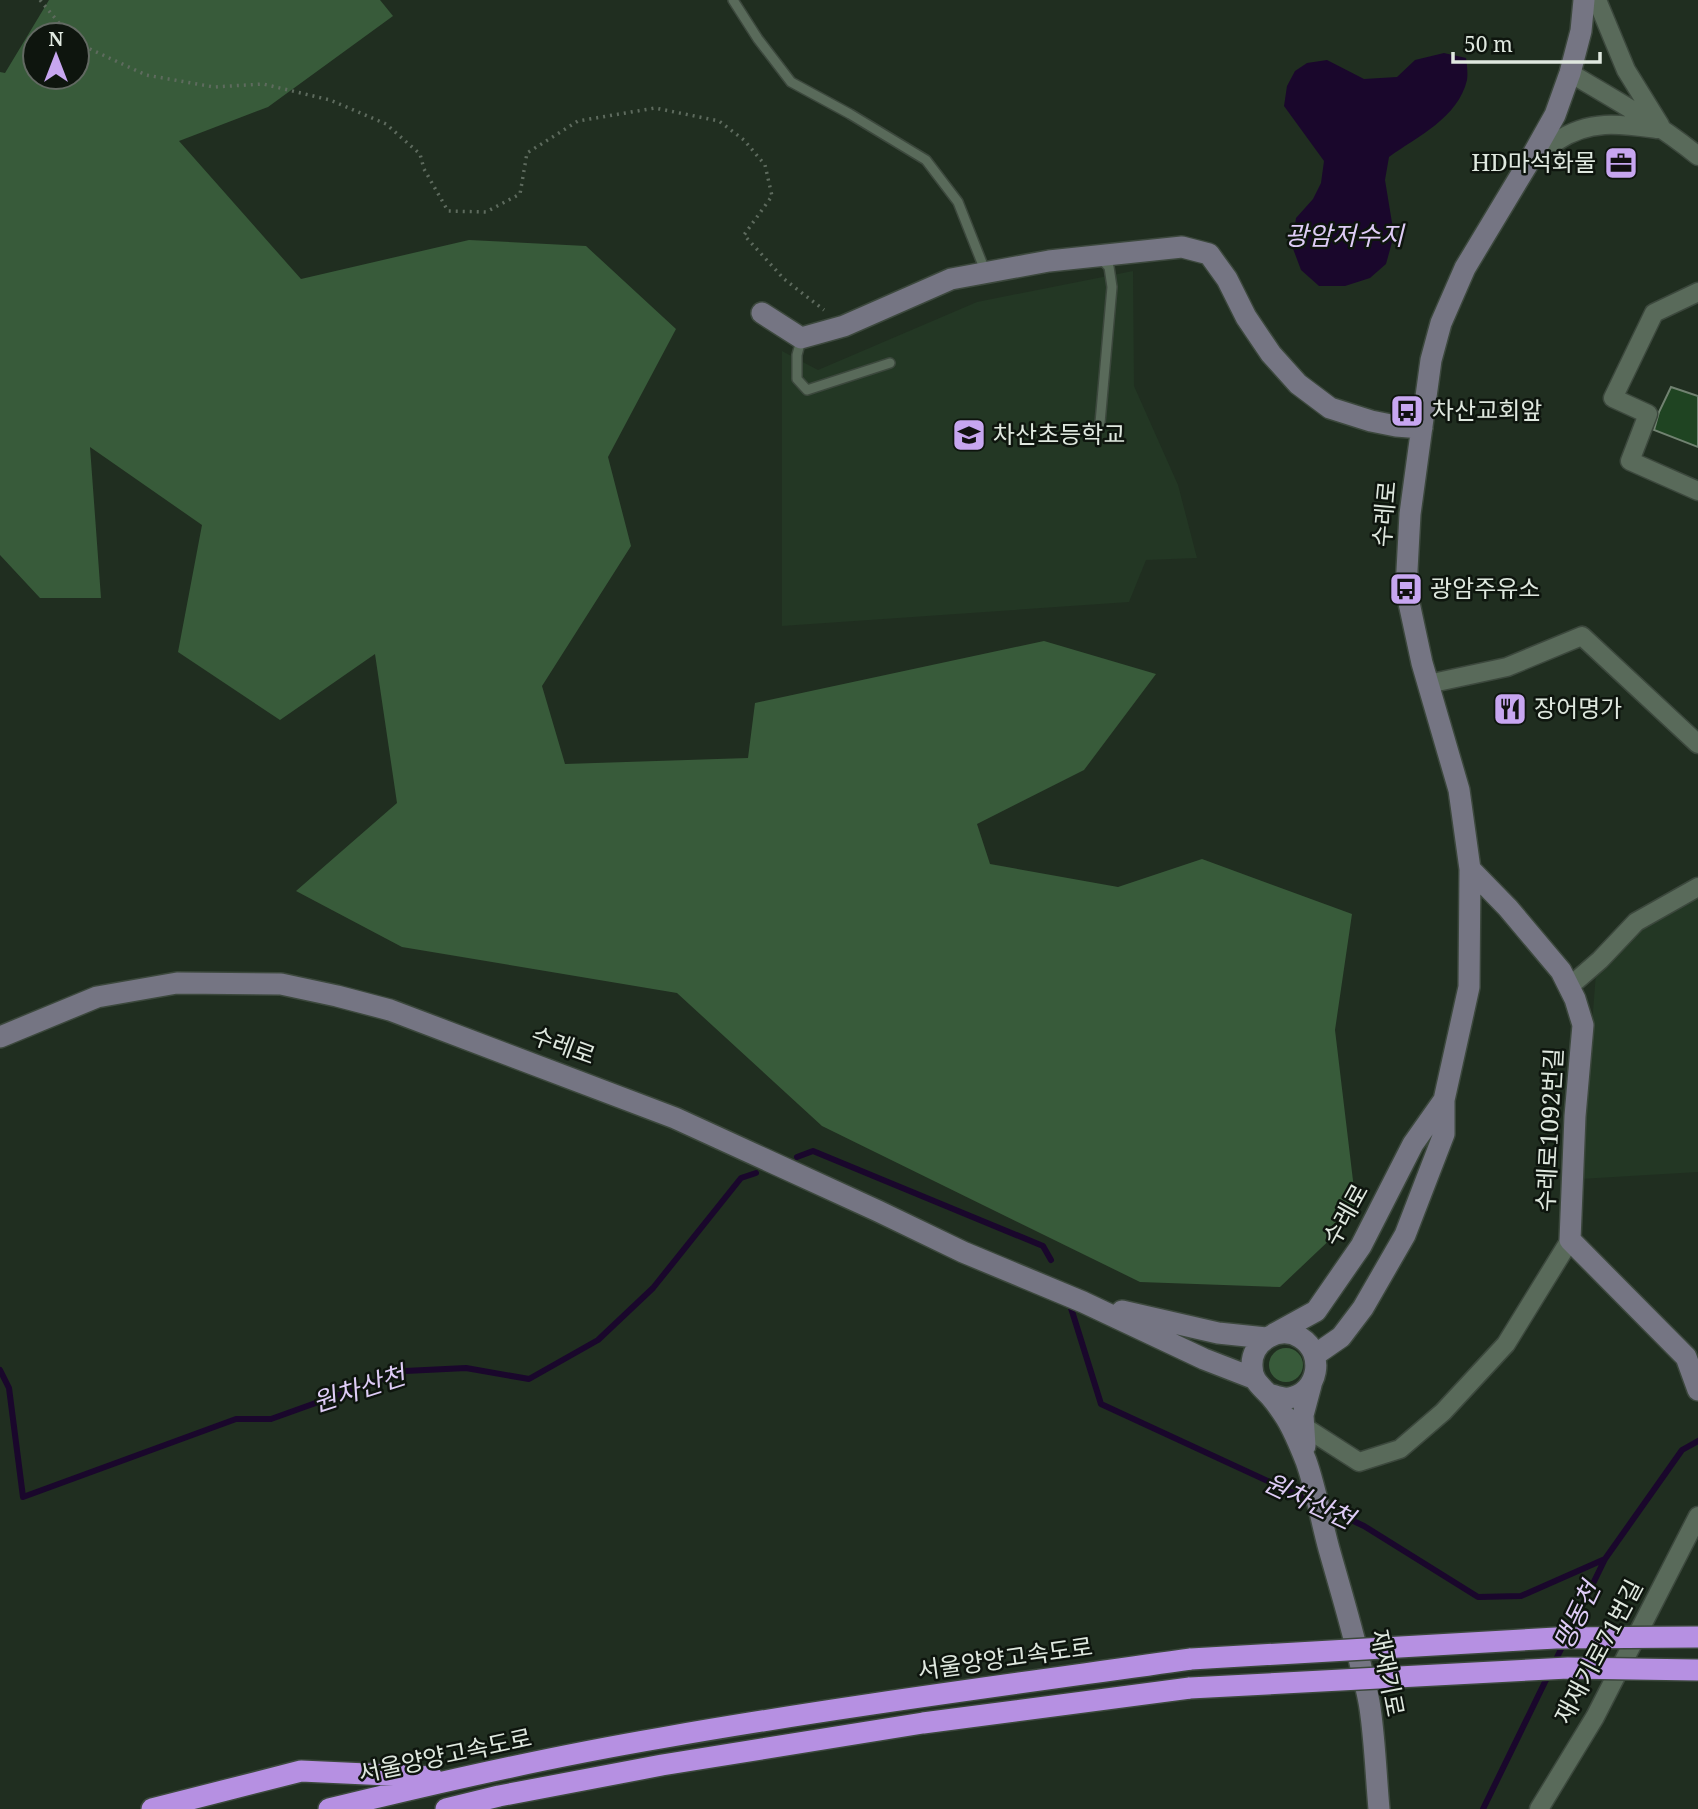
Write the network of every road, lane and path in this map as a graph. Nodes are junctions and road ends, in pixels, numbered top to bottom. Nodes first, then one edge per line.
1 (40, 0) edge
2 (733, 0) edge
3 (1584, 0) edge
4 (1597, 0) edge
5 (57, 21) edge
6 (91, 49) edge
7 (1570, 73) junction
8 (1664, 131) junction
9 (1698, 156) edge
10 (1527, 165) junction
11 (1098, 256) junction
12 (986, 273) junction
13 (1698, 292) edge
14 (762, 313) dead end
15 (844, 326) junction
16 (801, 338) junction
17 (890, 363) dead end
18 (1100, 423) dead end
19 (1422, 428) junction
20 (1698, 491) edge
21 (1428, 684) junction
22 (1698, 744) edge
23 (1470, 869) junction
24 (1698, 887) edge
25 (1569, 987) junction
26 (0, 1037) edge
27 (1444, 1100) junction
28 (1570, 1240) junction
29 (1083, 1301) junction
30 (1270, 1336) junction
31 (1315, 1355) junction
32 (1254, 1378) junction
33 (1311, 1385) junction
34 (1698, 1386) edge
35 (1269, 1394) junction
36 (1303, 1426) junction
37 (1306, 1462) junction
38 (1698, 1516) edge
39 (1698, 1637) edge
40 (1698, 1670) edge
41 (458, 1778) junction
42 (152, 1809) edge
43 (329, 1809) edge
44 (446, 1809) edge
45 (1379, 1809) edge
46 (1539, 1809) edge

1 - 5 path
2 - 12 lane
3 - 7 main road, 수레로
4 - 8 street
6 - 15 path
7 - 8 street
7 - 10 main road, 수레로
8 - 9 street
8 - 10 street
10 - 19 main road, 수레로
11 - 12 main road
11 - 18 lane
11 - 19 main road
12 - 15 main road
13 - 20 street
14 - 16 main road
15 - 16 main road
16 - 17 lane
19 - 21 main road, 수레로
21 - 22 street
21 - 23 main road, 수레로
23 - 25 main road, 수레로1092번길
23 - 27 main road, 수레로
24 - 25 street
25 - 28 main road, 수레로1092번길
26 - 29 main road, 수레로
27 - 30 main road, 수레로
27 - 31 main road, 수레로
28 - 34 main road, 수레로1092번길
28 - 36 street
29 - 30 main road, 수레로
29 - 32 main road, 수레로
30 - 31 main road
30 - 32 main road
31 - 33 main road
32 - 35 main road
33 - 35 main road
33 - 36 main road
35 - 37 main road
36 - 37 main road
37 - 45 main road, 재재기로
38 - 46 street, 재재기로71번길
39 - 41 highway, 서울양양고속도로, bridge
40 - 44 highway, 서울양양고속도로, bridge
41 - 42 highway
41 - 43 highway, 서울양양고속도로

